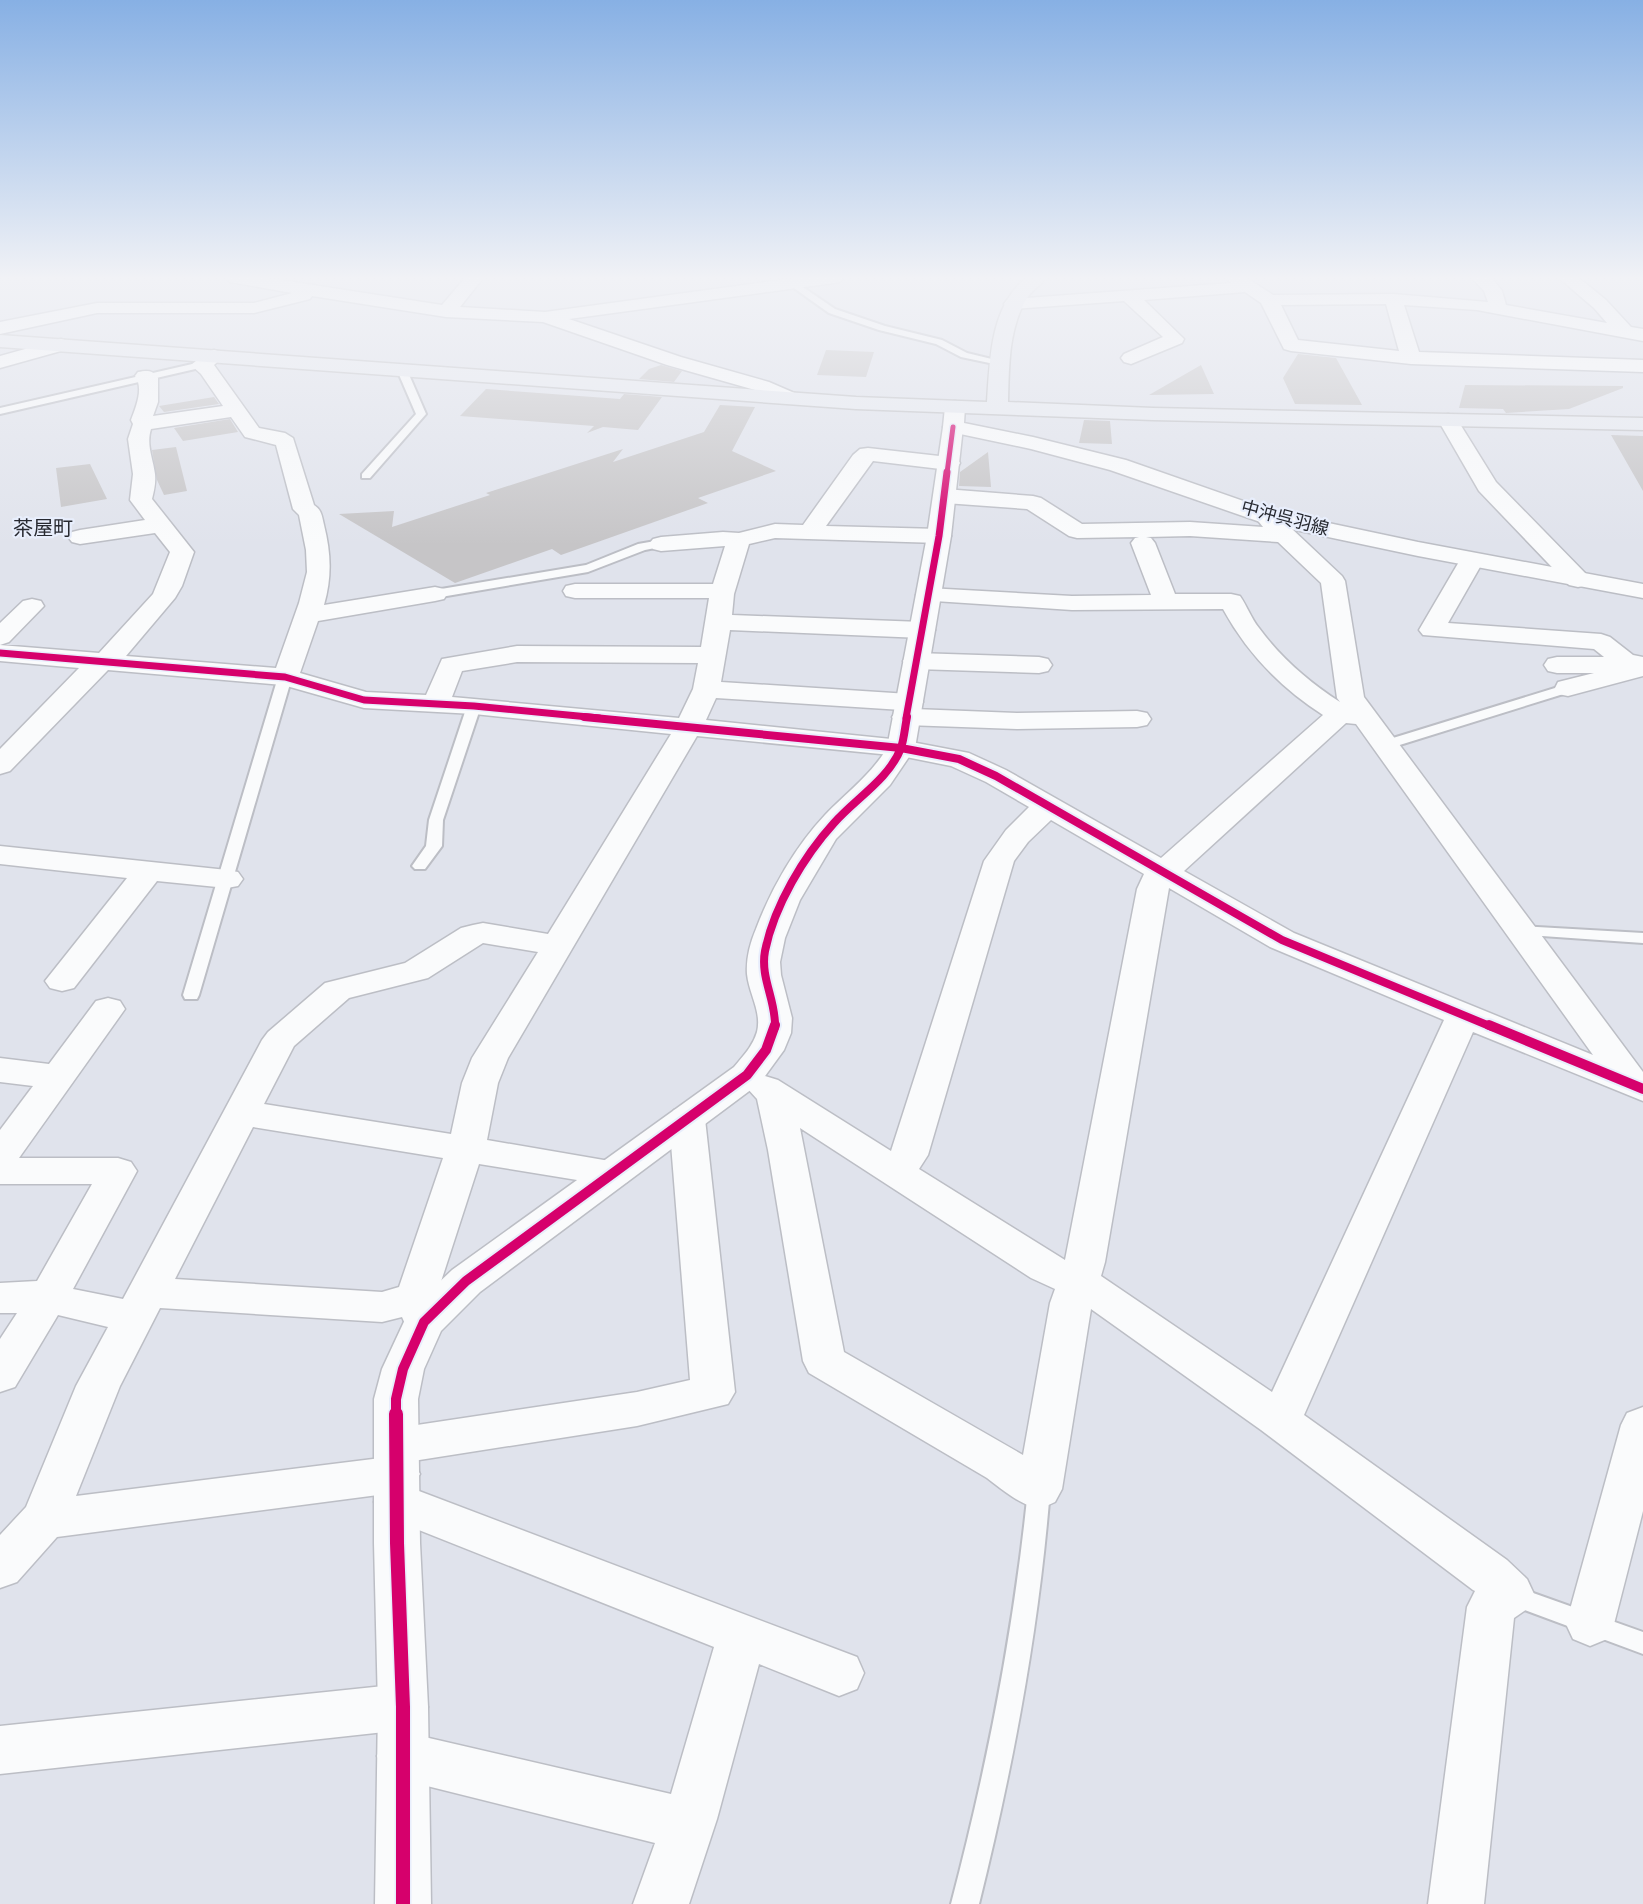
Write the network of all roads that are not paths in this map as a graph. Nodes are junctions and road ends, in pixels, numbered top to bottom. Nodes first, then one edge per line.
1 (183, 367) edge
2 (208, 367) edge
3 (334, 367) edge
4 (695, 367) edge
5 (999, 367) edge
6 (402, 370) junction
7 (145, 376) junction
8 (792, 399) junction
9 (997, 408) junction
10 (237, 410) junction
11 (0, 411) edge
12 (954, 417) junction
13 (1448, 420) junction
14 (143, 424) junction
15 (1643, 424) edge
16 (949, 463) junction
17 (366, 476) dead end
18 (945, 496) junction
19 (161, 525) junction
20 (1275, 526) junction
21 (810, 532) junction
22 (80, 537) dead end
23 (939, 537) junction
24 (739, 540) junction
25 (1143, 543) dead end
26 (661, 544) joint
27 (1472, 560) junction
28 (1578, 580) junction
29 (575, 591) dead end
30 (722, 591) junction
31 (1643, 591) edge
32 (435, 594) joint
33 (928, 595) junction
34 (1166, 602) junction
35 (32, 606) dead end
36 (307, 615) junction
37 (719, 622) junction
38 (921, 630) junction
39 (0, 637) edge
40 (0, 653) edge
41 (713, 655) junction
42 (916, 661) junction
43 (102, 663) junction
44 (1635, 663) edge
45 (1039, 665) dead end
46 (285, 677) junction
47 (1562, 677) joint
48 (706, 690) junction
49 (436, 703) junction
50 (474, 706) junction
51 (1353, 716) junction
52 (1137, 719) dead end
53 (905, 722) junction
54 (689, 726) junction
55 (1385, 745) junction
56 (0, 765) edge
57 (1048, 806) junction
58 (0, 855) edge
59 (420, 866) dead end
60 (1162, 870) junction
61 (149, 871) junction
62 (228, 879) junction
63 (1520, 931) junction
64 (1643, 938) edge
65 (558, 945) junction
66 (62, 981) dead end
67 (191, 995) dead end
68 (108, 1009) dead end
69 (1464, 1014) junction
70 (0, 1070) edge
71 (60, 1077) junction
72 (760, 1085) junction
73 (1639, 1091) edge
74 (241, 1113) junction
75 (687, 1119) junction
76 (464, 1149) junction
77 (0, 1157) edge
78 (0, 1171) edge
79 (898, 1172) junction
80 (614, 1173) junction
81 (1079, 1282) junction
82 (49, 1296) junction
83 (0, 1298) edge
84 (141, 1304) junction
85 (420, 1310) junction
86 (0, 1375) edge
87 (1276, 1418) junction
88 (1643, 1425) edge
89 (397, 1474) junction
90 (1039, 1489) junction
91 (44, 1519) junction
92 (0, 1568) edge
93 (1510, 1594) junction
94 (1590, 1624) junction
95 (742, 1635) junction
96 (1643, 1643) edge
97 (839, 1673) dead end
98 (403, 1731) junction
99 (0, 1750) edge
100 (690, 1819) junction
101 (403, 1904) edge
102 (661, 1904) edge
103 (965, 1904) edge
104 (1456, 1904) edge

1 - 7 lane
2 - 10 street
3 - 6 main road
4 - 8 street
5 - 9 main road
6 - 8 main road
6 - 17 lane
7 - 11 lane
7 - 14 street
8 - 12 main road
9 - 12 main road
9 - 13 main road
10 - 14 street
10 - 36 street
12 - 16 street
12 - 20 street, 中沖呉羽線
13 - 15 main road
13 - 28 street
14 - 19 street
16 - 18 street
16 - 21 street
18 - 20 street
18 - 23 street
19 - 22 street
19 - 43 street
20 - 27 street, 中沖呉羽線
20 - 51 street
21 - 23 street
21 - 24 street
23 - 33 street
24 - 26 street
24 - 30 street
25 - 34 street
26 - 32 lane
27 - 28 street, 中沖呉羽線
27 - 44 street
28 - 31 street, 中沖呉羽線
29 - 30 street
30 - 37 street
32 - 36 street
33 - 34 street
33 - 38 street
34 - 51 street
35 - 39 street
36 - 46 street
37 - 38 street
37 - 41 street
38 - 42 street
40 - 43 street
41 - 48 street
41 - 49 street
42 - 45 street
42 - 53 street
43 - 46 street
43 - 56 street
44 - 47 street
46 - 49 street
46 - 62 lane
47 - 55 lane
48 - 53 street
48 - 54 street
49 - 50 street
50 - 54 street
50 - 59 lane
51 - 55 street
51 - 60 street
52 - 53 street
53 - 54 street
53 - 57 street
53 - 72 street
54 - 65 street
55 - 63 street
57 - 60 street
57 - 79 street
58 - 61 street
60 - 69 street
60 - 81 street
61 - 62 street
61 - 66 street
62 - 67 lane
63 - 64 lane
63 - 73 street
65 - 74 street
65 - 76 street
68 - 71 street
69 - 73 street
69 - 87 street
70 - 71 street
71 - 77 street
72 - 75 street
72 - 79 street
72 - 90 street
74 - 76 street
74 - 84 street
75 - 80 street
75 - 89 street
76 - 80 street
76 - 85 street
78 - 82 street
79 - 81 street
80 - 85 street
81 - 87 street
81 - 90 street
82 - 83 street
82 - 84 street
82 - 86 street
84 - 85 street
84 - 91 street
85 - 89 street
87 - 93 street
88 - 94 street
89 - 91 street
89 - 95 street
89 - 98 street
90 - 103 lane
91 - 92 street
93 - 94 lane
93 - 104 street
94 - 96 lane
95 - 97 street
95 - 100 street
98 - 99 street
98 - 100 street
98 - 101 street
100 - 102 street

